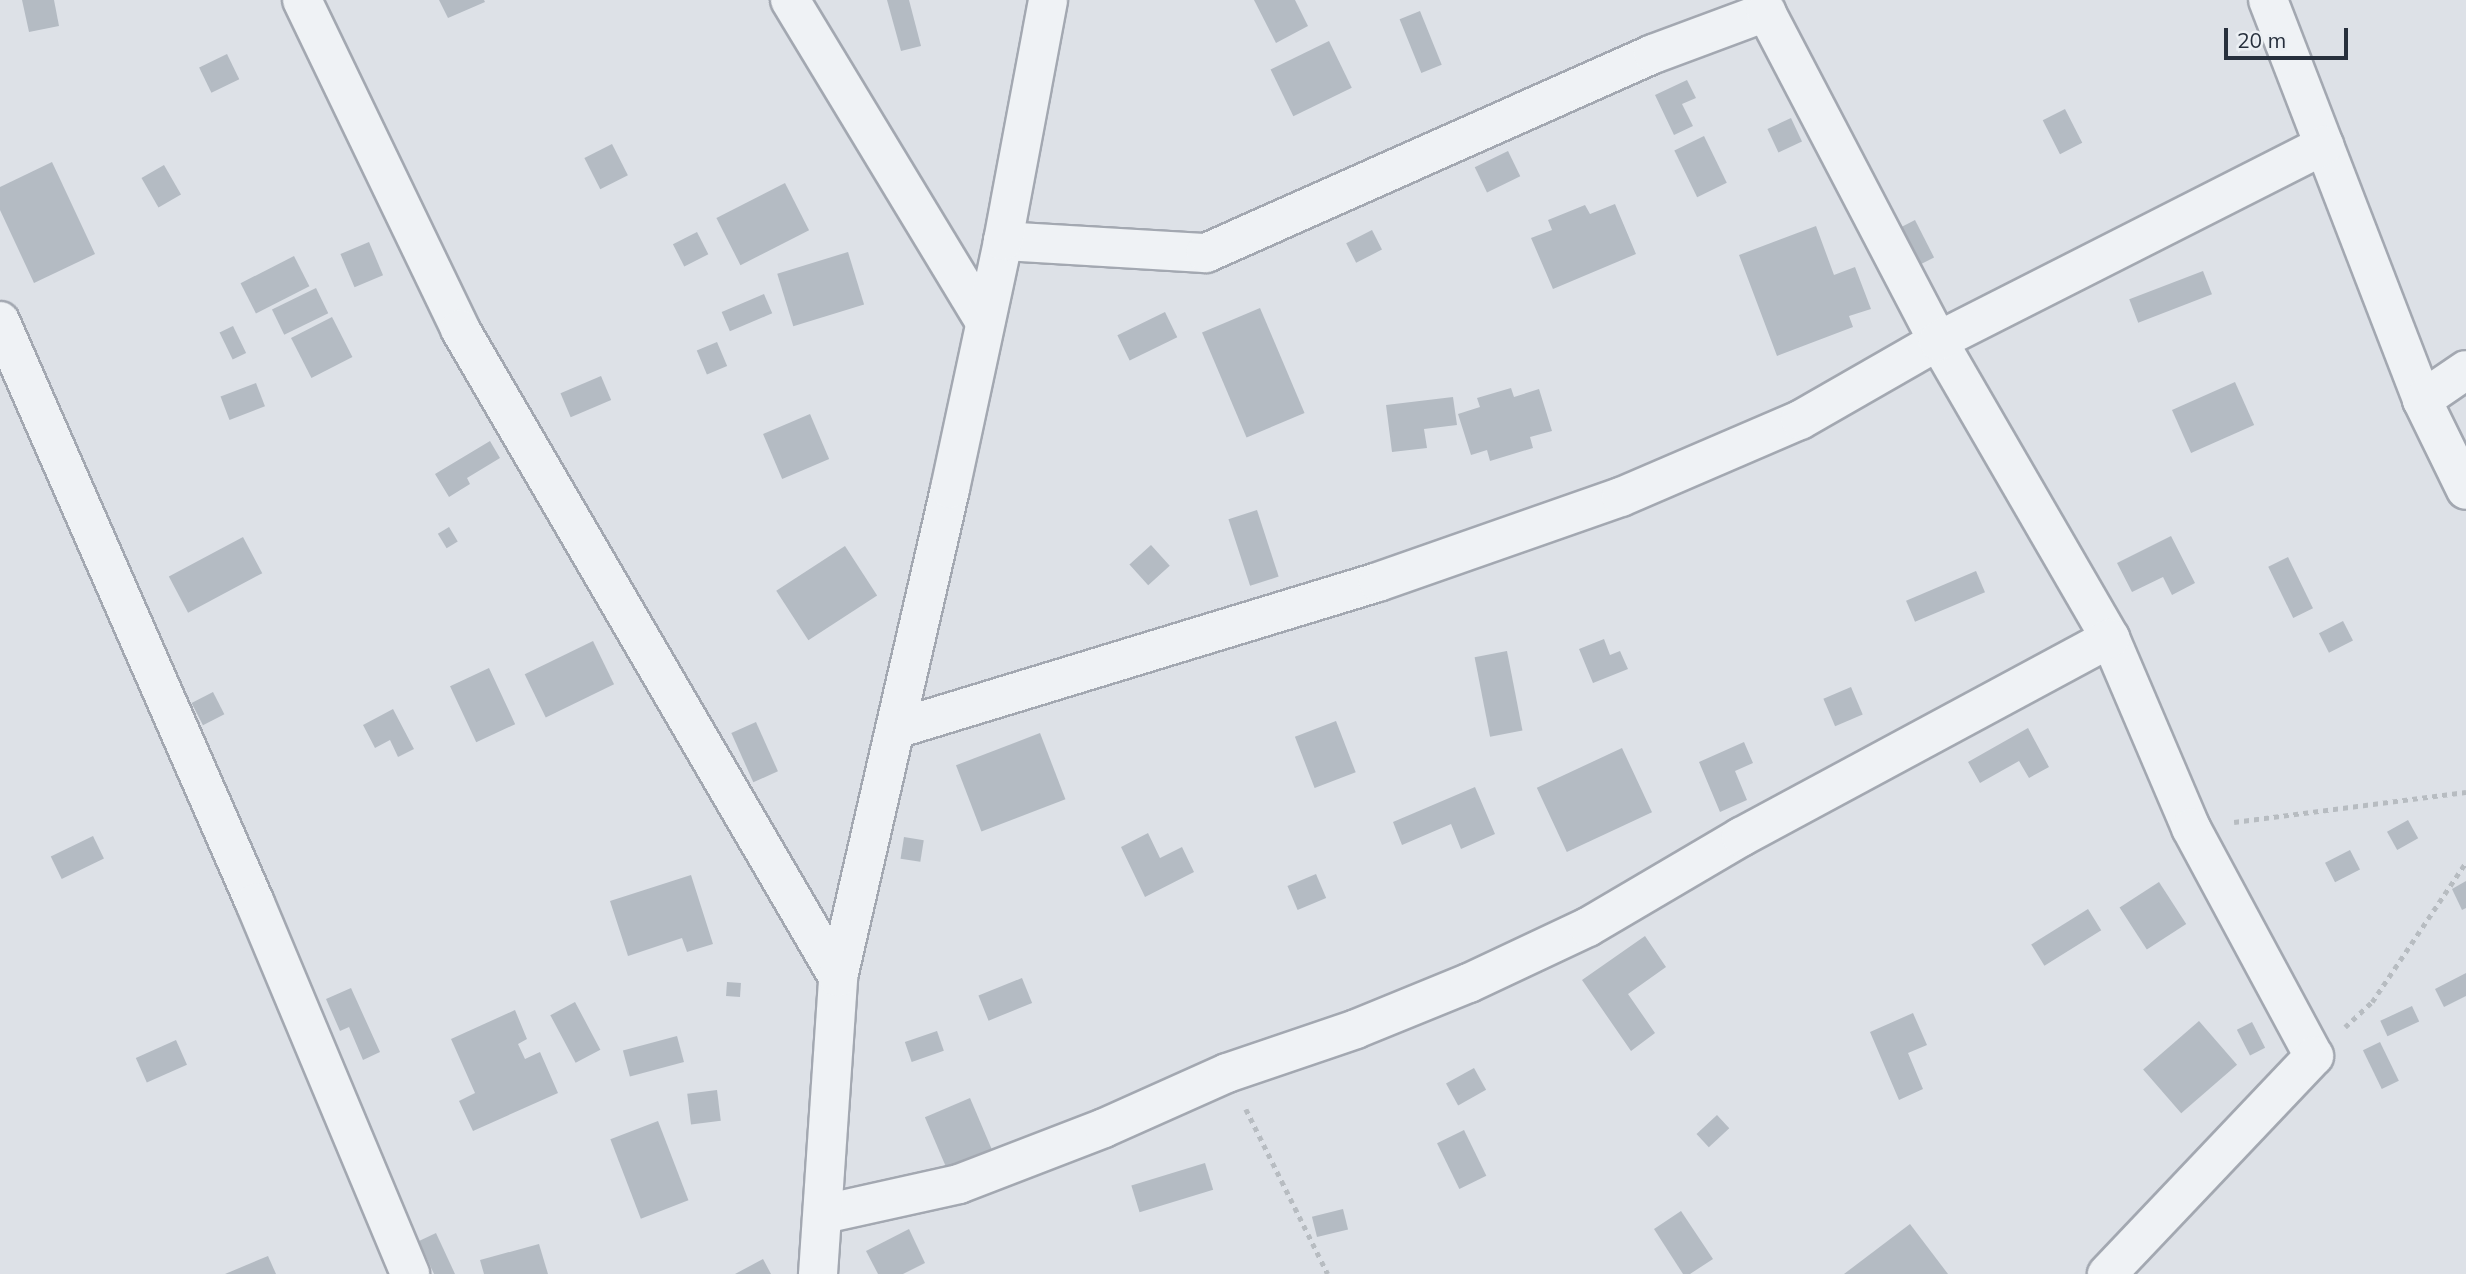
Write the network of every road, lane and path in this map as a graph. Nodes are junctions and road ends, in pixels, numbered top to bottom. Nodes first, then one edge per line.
1 (302, 0) edge
2 (790, 0) edge
3 (1048, 0) edge
4 (2268, 0) edge
5 (1782, 6) edge
6 (2324, 145) junction
7 (1003, 241) junction
8 (0, 321) edge
9 (985, 323) junction
10 (1938, 341) junction
11 (2466, 370) edge
12 (2422, 400) junction
13 (2466, 490) edge
14 (2110, 638) junction
15 (899, 728) junction
16 (2466, 792) edge
17 (2191, 828) junction
18 (2466, 862) edge
19 (838, 977) junction
20 (2314, 1056) junction
21 (1227, 1073) junction
22 (824, 1214) junction
23 (410, 1274) edge
24 (818, 1274) edge
25 (1328, 1274) edge
26 (2107, 1274) edge

1 - 19 street
2 - 9 street
3 - 7 street
4 - 6 street
5 - 7 street
5 - 10 street
6 - 10 street
6 - 12 street
7 - 9 street
8 - 23 street
9 - 15 street
10 - 14 street
10 - 15 street
11 - 12 street
12 - 13 street
14 - 17 street
14 - 21 street
15 - 19 street
16 - 17 path
17 - 20 street
18 - 20 path
19 - 22 street
20 - 26 street
21 - 22 street
21 - 25 path
22 - 24 street

